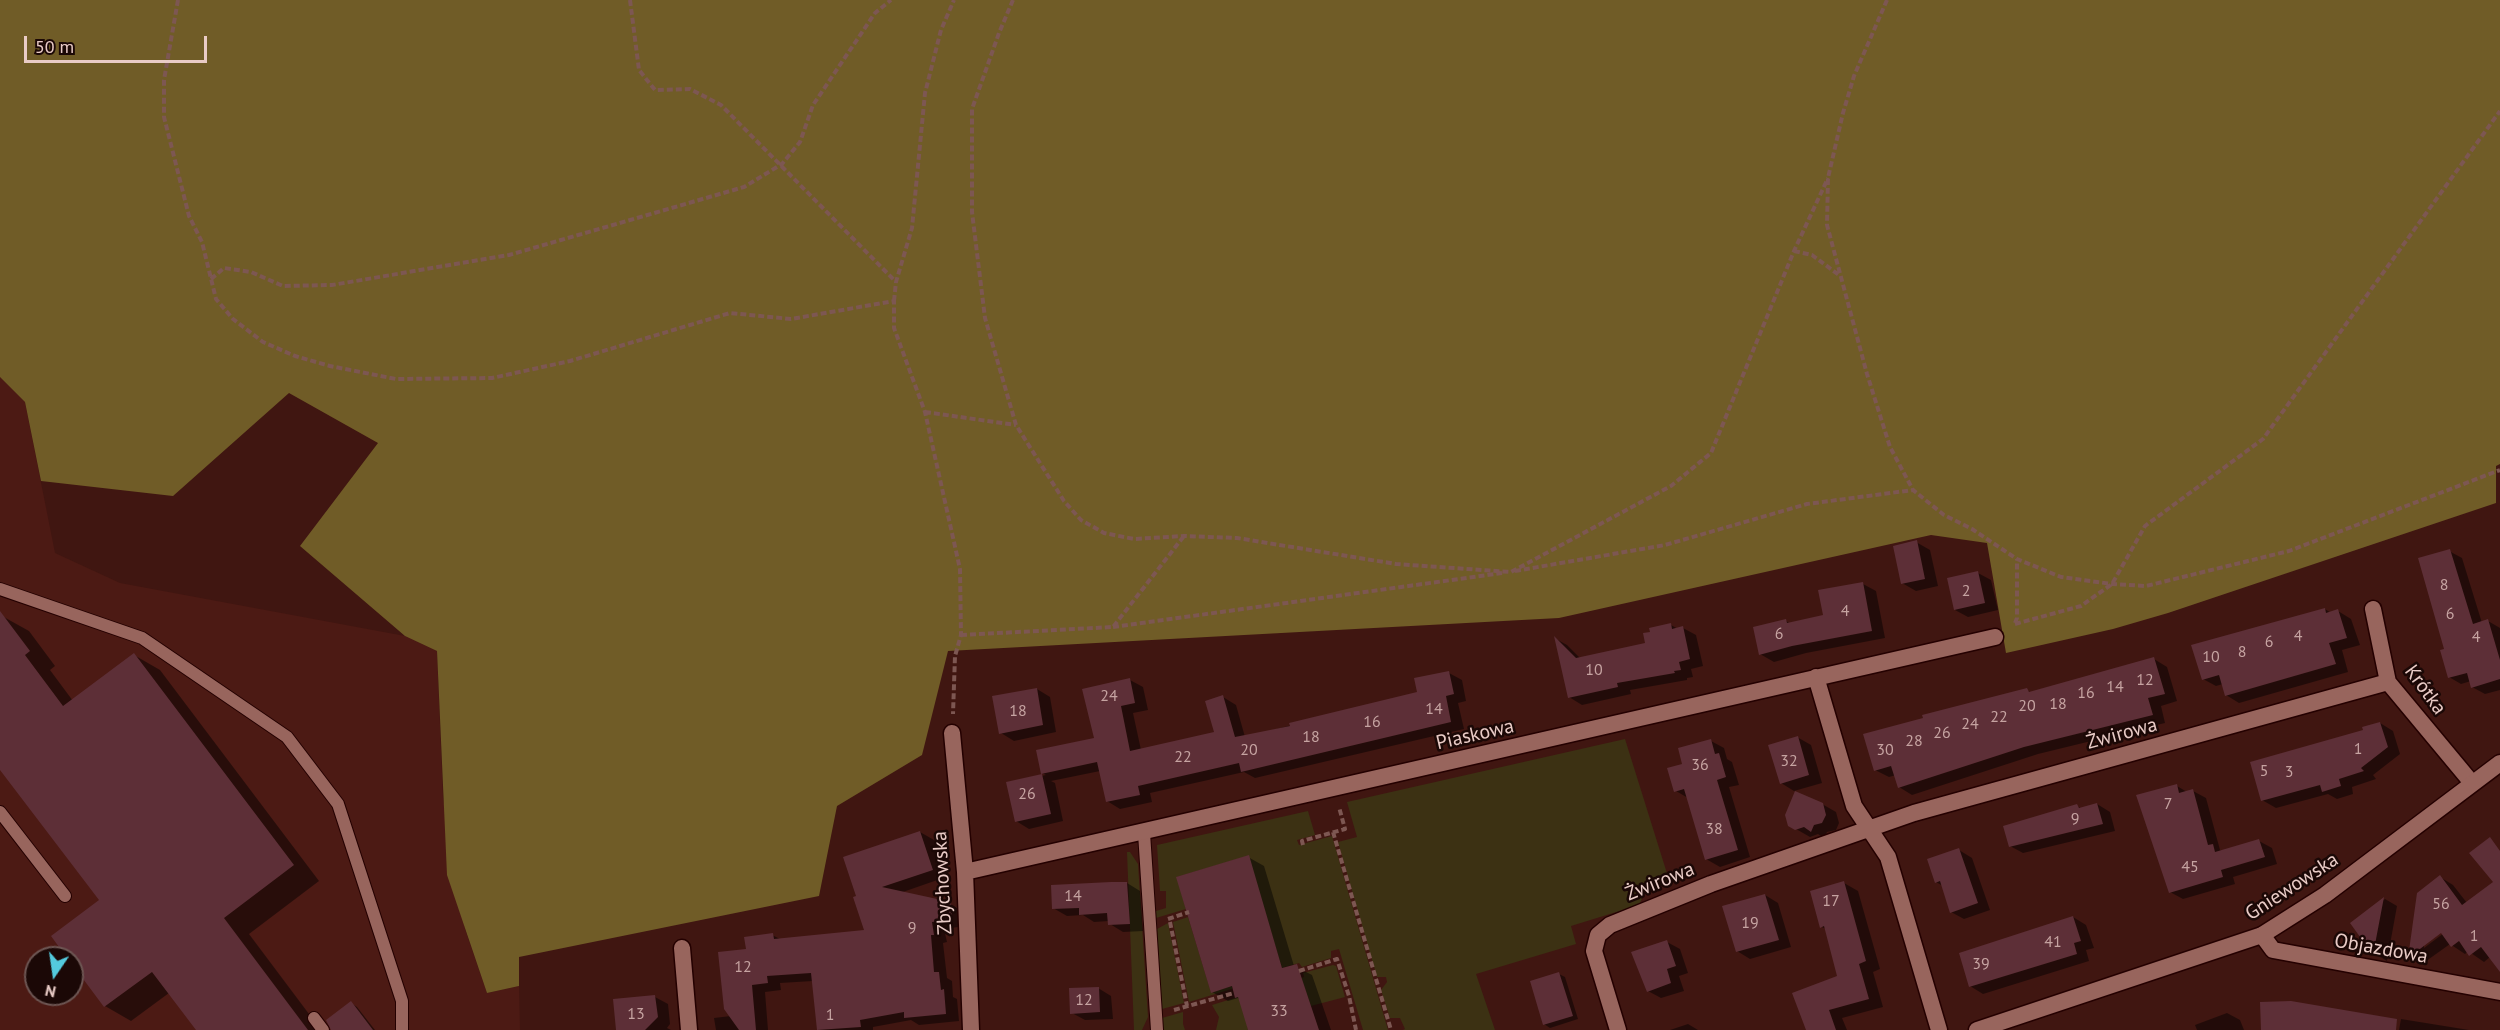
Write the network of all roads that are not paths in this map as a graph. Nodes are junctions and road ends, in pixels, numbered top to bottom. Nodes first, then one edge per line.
1 (0, 589) edge
2 (2373, 609) dead end
3 (1995, 638) road end
4 (1816, 677) junction
5 (2388, 682) junction
6 (952, 733) road end
7 (2500, 763) edge
8 (2472, 783) junction
9 (0, 812) edge
10 (1869, 830) junction
11 (1144, 833) junction
12 (965, 872) junction
13 (65, 896) dead end
14 (2262, 935) junction
15 (682, 948) dead end
16 (2500, 992) edge
17 (314, 1018) dead end
18 (323, 1030) edge
19 (402, 1030) edge
20 (689, 1030) edge
21 (971, 1030) edge
22 (1157, 1030) edge
23 (1618, 1030) edge
24 (1939, 1030) edge
25 (1977, 1030) edge

1 - 19 lane
2 - 5 street, Krótka
3 - 4 street, Piaskowa
4 - 10 street
4 - 11 street, Piaskowa
5 - 8 street, Krótka
5 - 10 street, Żwirowa
6 - 12 street, Zbychowska
7 - 8 street, Gniewowska
8 - 14 street, Gniewowska
9 - 13 lane
10 - 23 street, Żwirowa
10 - 24 street
11 - 12 street, Piaskowa
11 - 22 lane
12 - 21 street, Zbychowska
14 - 16 street, Objazdowa
14 - 25 street, Gniewowska
15 - 20 street
17 - 18 lane

